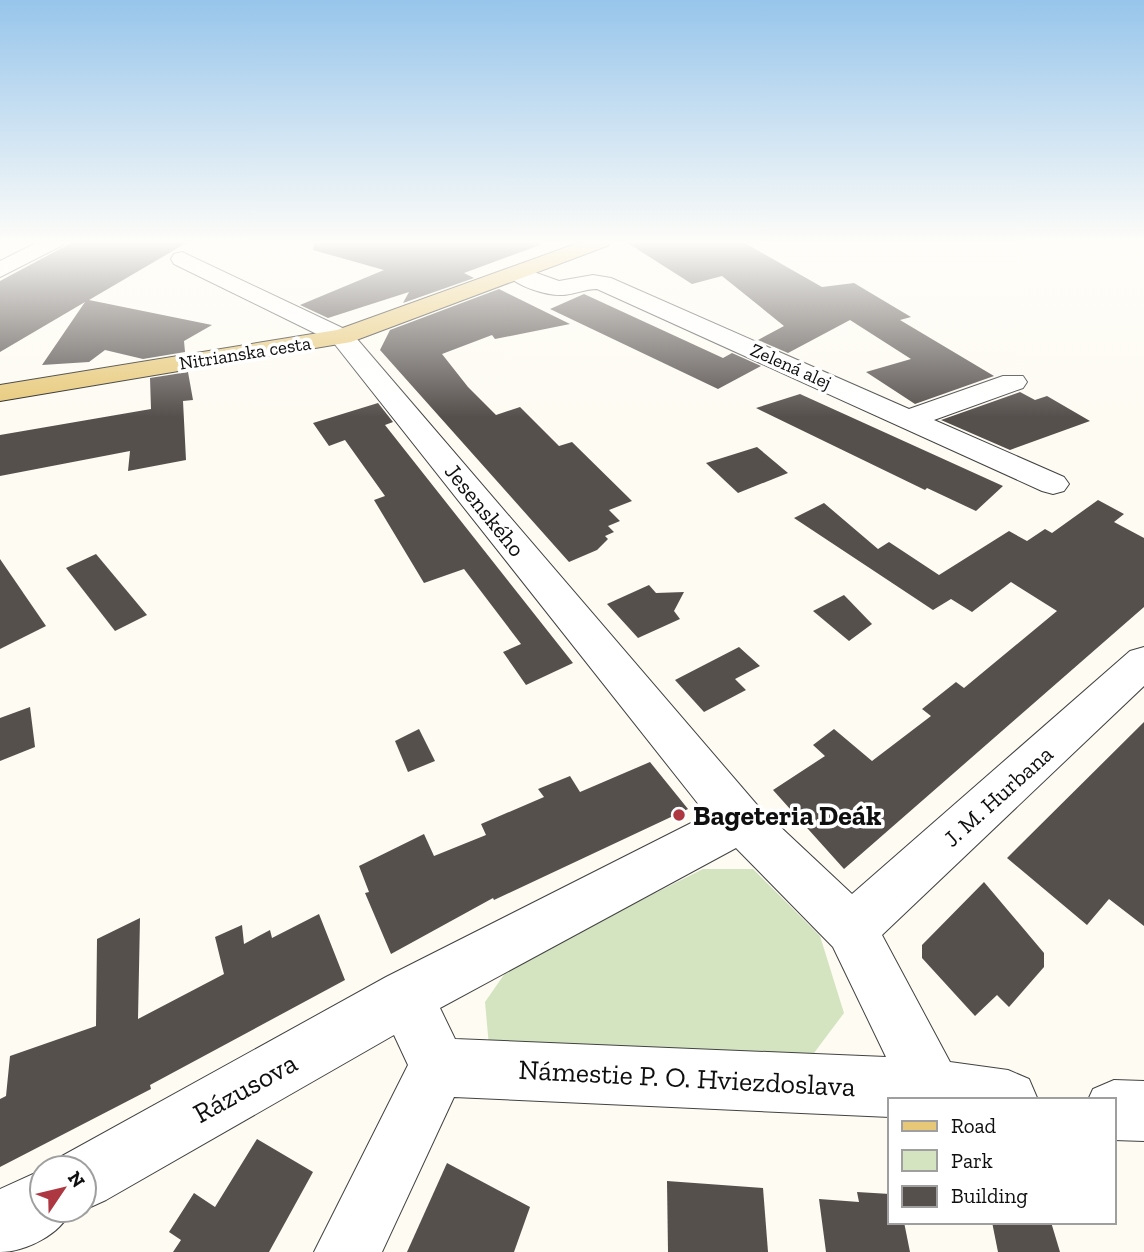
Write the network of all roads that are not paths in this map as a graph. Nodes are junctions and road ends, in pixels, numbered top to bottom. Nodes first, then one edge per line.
1 (267, 300) edge
2 (442, 300) edge
3 (642, 300) edge
4 (342, 337) junction
5 (1013, 382) dead end
6 (0, 393) edge
7 (908, 419) junction
8 (1053, 484) dead end
9 (1144, 662) edge
10 (741, 821) junction
11 (851, 929) junction
12 (406, 997) junction
13 (438, 1067) junction
14 (932, 1089) junction
15 (995, 1098) edge
16 (1116, 1110) edge
17 (1144, 1111) edge
18 (98, 1170) edge
19 (28, 1210) edge
20 (0, 1225) edge
21 (347, 1252) edge

1 - 4 street, Jesenského
2 - 4 main road, Nitrianska cesta
3 - 7 street, Zelená alej
4 - 6 main road, Nitrianska cesta
4 - 10 street, Jesenského
5 - 7 street
7 - 8 street, Zelená alej
9 - 11 street, J. M. Hurbana
10 - 11 street
10 - 12 street
11 - 14 street
12 - 13 street
12 - 18 street, Rázusova
13 - 14 street, Námestie P. O. Hviezdoslava
13 - 21 street
14 - 15 street, Námestie P. O. Hviezdoslava
16 - 17 street
19 - 20 street

